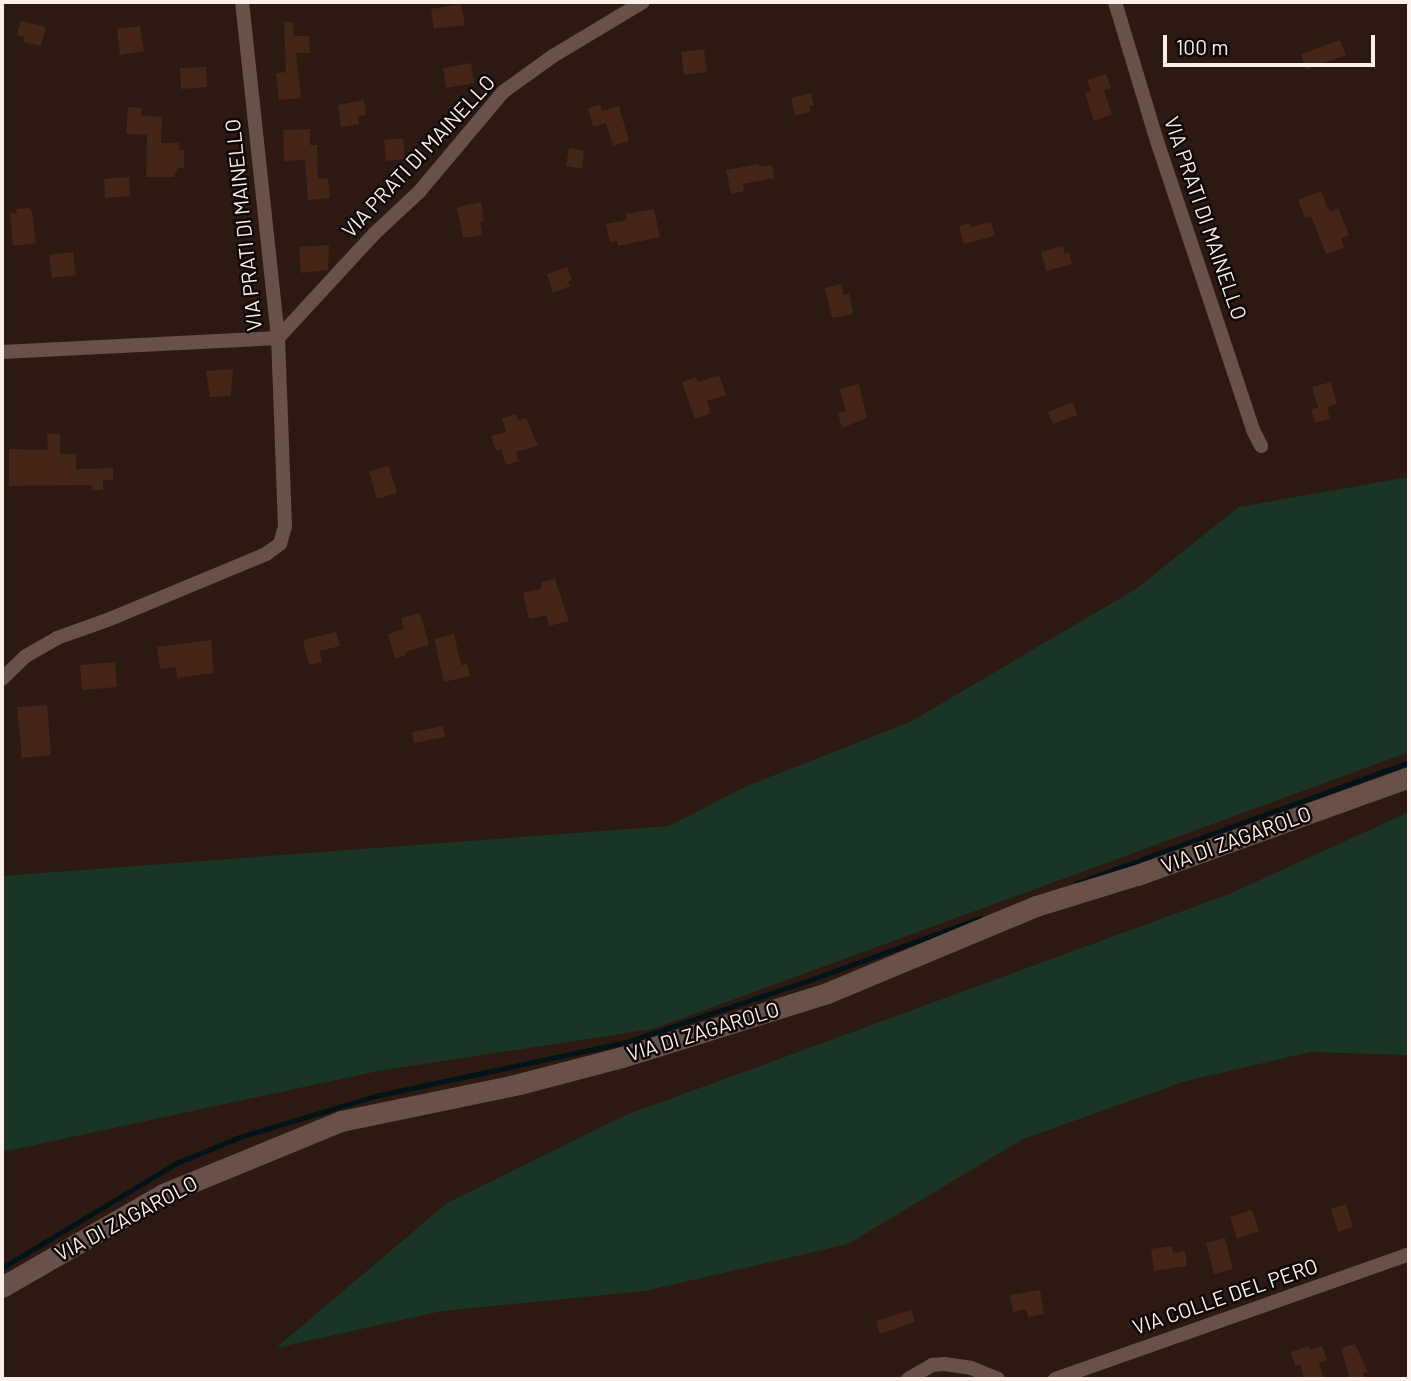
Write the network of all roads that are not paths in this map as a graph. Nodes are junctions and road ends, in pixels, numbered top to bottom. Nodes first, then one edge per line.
1 (242, 2) edge
2 (643, 2) edge
3 (1115, 2) edge
4 (278, 338) junction
5 (2, 352) edge
6 (1261, 446) dead end
7 (2, 679) edge
8 (1409, 776) edge
9 (1409, 1254) edge
10 (2, 1287) edge
11 (908, 1379) edge
12 (998, 1379) edge
13 (1055, 1379) edge

1 - 4 street, VIA PRATI DI MAINELLO
2 - 4 street, VIA PRATI DI MAINELLO
3 - 6 street, VIA PRATI DI MAINELLO
4 - 5 street, VIA PRATI DI MAINELLO
4 - 7 street
8 - 10 main road, VIA DI ZAGAROLO
9 - 13 street, VIA COLLE DEL PERO
11 - 12 street

